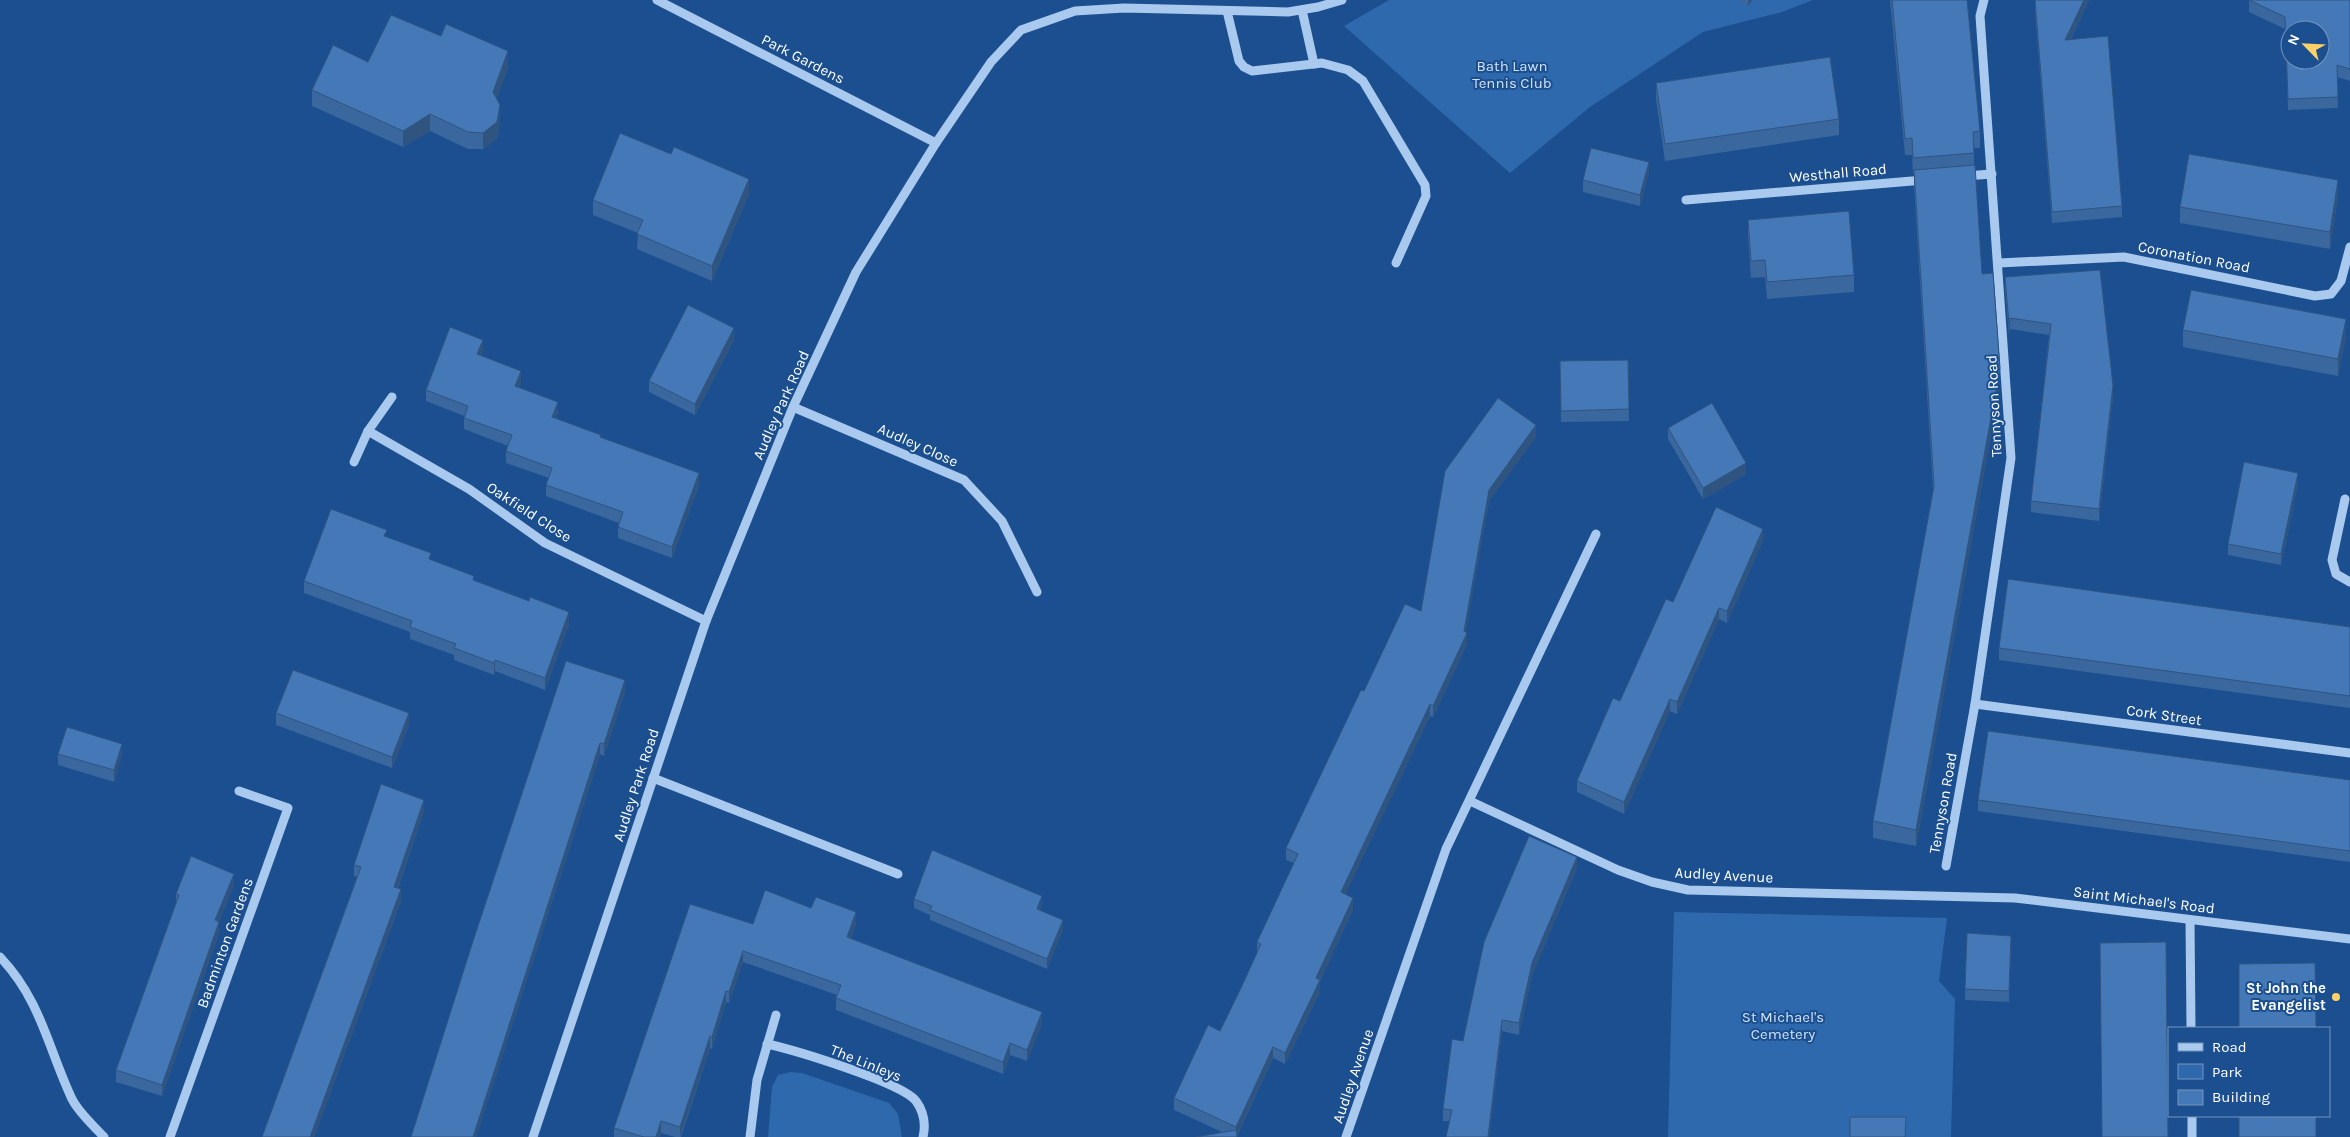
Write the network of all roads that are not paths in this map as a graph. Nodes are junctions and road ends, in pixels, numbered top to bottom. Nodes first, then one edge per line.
1 (657, 0) edge
2 (1342, 0) edge
3 (1984, 0) edge
4 (1302, 10) junction
5 (1227, 11) junction
6 (1314, 64) junction
7 (936, 143) junction
8 (1992, 174) junction
9 (1952, 177) edge
10 (1932, 179) edge
11 (1686, 200) dead end
12 (2350, 247) edge
13 (1396, 263) dead end
14 (1999, 263) junction
15 (392, 398) dead end
16 (793, 408) junction
17 (368, 430) junction
18 (354, 462) dead end
19 (2345, 500) dead end
20 (1596, 534) dead end
21 (2350, 582) edge
22 (1037, 592) dead end
23 (706, 621) junction
24 (1975, 704) junction
25 (2350, 753) edge
26 (653, 778) junction
27 (239, 791) dead end
28 (1470, 801) junction
29 (1946, 866) dead end
30 (898, 874) dead end
31 (1934, 895) joint
32 (2190, 920) junction
33 (2350, 939) edge
34 (0, 957) edge
35 (776, 1015) dead end
36 (2191, 1027) edge
37 (767, 1044) junction
38 (2192, 1117) edge
39 (104, 1137) edge
40 (170, 1137) edge
41 (533, 1137) edge
42 (750, 1137) edge
43 (923, 1137) edge
44 (1346, 1137) edge
45 (2192, 1137) edge

1 - 7 street, Park Gardens
2 - 4 street, Audley Park Road
3 - 8 street, Tennyson Road
4 - 5 street, Audley Park Road
4 - 6 street
5 - 6 street
5 - 7 street, Audley Park Road
6 - 13 street
7 - 16 street, Audley Park Road
8 - 9 street
8 - 14 street, Tennyson Road
10 - 11 street, Westhall Road
12 - 14 street, Coronation Road
14 - 24 street, Tennyson Road
15 - 17 street
16 - 22 street, Audley Close
16 - 23 street, Audley Park Road
17 - 18 street
17 - 23 street, Oakfield Close
19 - 21 street
20 - 28 street, Audley Avenue
23 - 26 street, Audley Park Road
24 - 25 street, Cork Street
24 - 29 street, Tennyson Road
26 - 30 street
26 - 41 street, Audley Park Road
27 - 40 street, Badminton Gardens
28 - 31 street, Audley Avenue
28 - 44 street, Audley Avenue
31 - 32 street, Saint Michael's Road
32 - 33 street, Saint Michael's Road
32 - 36 street
34 - 39 street
35 - 37 street
37 - 42 street
37 - 43 street, The Linleys
38 - 45 street

